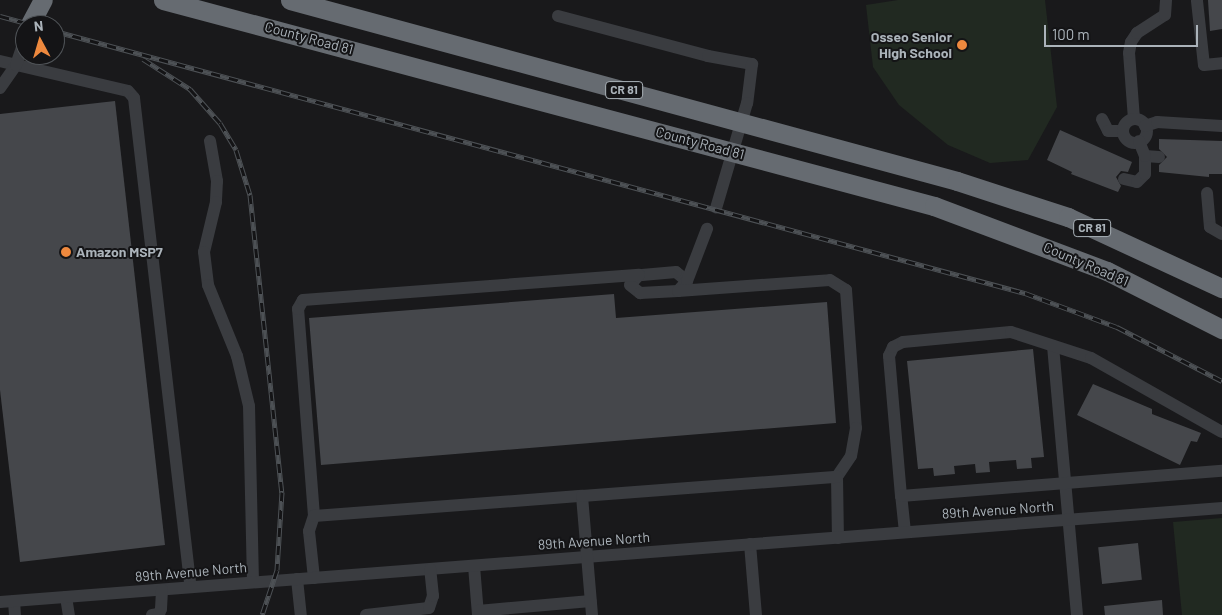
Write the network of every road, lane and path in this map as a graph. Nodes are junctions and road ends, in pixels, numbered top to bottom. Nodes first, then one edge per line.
1 (31, 0) edge
2 (43, 0) edge
3 (163, 0) edge
4 (290, 0) edge
5 (1166, 0) edge
6 (1197, 1) edge
7 (29, 15) edge
8 (35, 15) edge
9 (558, 16) dead end
10 (0, 61) edge
11 (1222, 63) edge
12 (15, 65) edge
13 (16, 65) joint
14 (0, 88) edge
15 (1102, 119) dead end
16 (740, 121) junction
17 (1140, 122) junction
18 (1222, 126) edge
19 (1123, 131) junction
20 (210, 141) dead end
21 (1139, 141) junction
22 (732, 151) junction
23 (1145, 156) junction
24 (1160, 157) dead end
25 (1124, 179) dead end
26 (1207, 193) dead end
27 (716, 208) dead end
28 (707, 229) dead end
29 (1222, 234) edge
30 (639, 275) junction
31 (683, 286) junction
32 (1222, 288) edge
33 (1222, 329) edge
34 (1053, 346) junction
35 (1222, 432) edge
36 (1222, 471) edge
37 (837, 477) junction
38 (1066, 483) junction
39 (582, 496) junction
40 (901, 496) junction
41 (1222, 508) edge
42 (314, 516) junction
43 (1068, 520) junction
44 (905, 532) junction
45 (838, 538) junction
46 (750, 544) junction
47 (586, 557) junction
48 (474, 566) junction
49 (430, 569) junction
50 (314, 578) junction
51 (297, 579) junction
52 (253, 582) junction
53 (191, 587) junction
54 (162, 590) junction
55 (66, 597) junction
56 (14, 601) junction
57 (591, 601) junction
58 (0, 602) edge
59 (478, 613) edge
60 (16, 615) edge
61 (70, 615) edge
62 (152, 615) edge
63 (301, 615) edge
64 (366, 615) edge
65 (592, 615) edge
66 (756, 615) edge
67 (1077, 615) edge

1 - 7 highway
2 - 8 highway
3 - 22 highway, County Road 81 / CR 81
4 - 16 highway, CR 81
5 - 17 street
6 - 11 street
9 - 16 street
10 - 12 street
13 - 14 street
13 - 53 street
15 - 19 street
16 - 22 street
16 - 32 highway, CR 81
17 - 18 street
17 - 19 street
17 - 21 street
19 - 21 street
20 - 52 street
21 - 23 street
22 - 27 street
22 - 33 highway, County Road 81 / CR 81
23 - 24 street
23 - 25 street
26 - 29 street
28 - 31 street
30 - 31 street
30 - 31 street
30 - 42 street
31 - 37 street
34 - 35 street
34 - 38 street
34 - 40 street
36 - 38 street
37 - 39 street
37 - 45 street
38 - 40 street
38 - 43 street
39 - 42 street
39 - 47 street
40 - 44 street
41 - 43 street, 89th Avenue North
42 - 50 street
43 - 44 street, 89th Avenue North
43 - 67 street
44 - 45 street, 89th Avenue North
45 - 46 street, 89th Avenue North
46 - 47 street, 89th Avenue North
46 - 66 street
47 - 48 street, 89th Avenue North
47 - 57 street
48 - 49 street, 89th Avenue North
48 - 59 street
49 - 50 street, 89th Avenue North
49 - 64 street
50 - 51 street, 89th Avenue North
51 - 52 street, 89th Avenue North
51 - 63 street
52 - 53 street, 89th Avenue North
53 - 54 street, 89th Avenue North
54 - 55 street, 89th Avenue North
54 - 62 street
55 - 56 street, 89th Avenue North
55 - 61 street
56 - 58 street, 89th Avenue North
56 - 60 street
57 - 59 street
57 - 65 street

